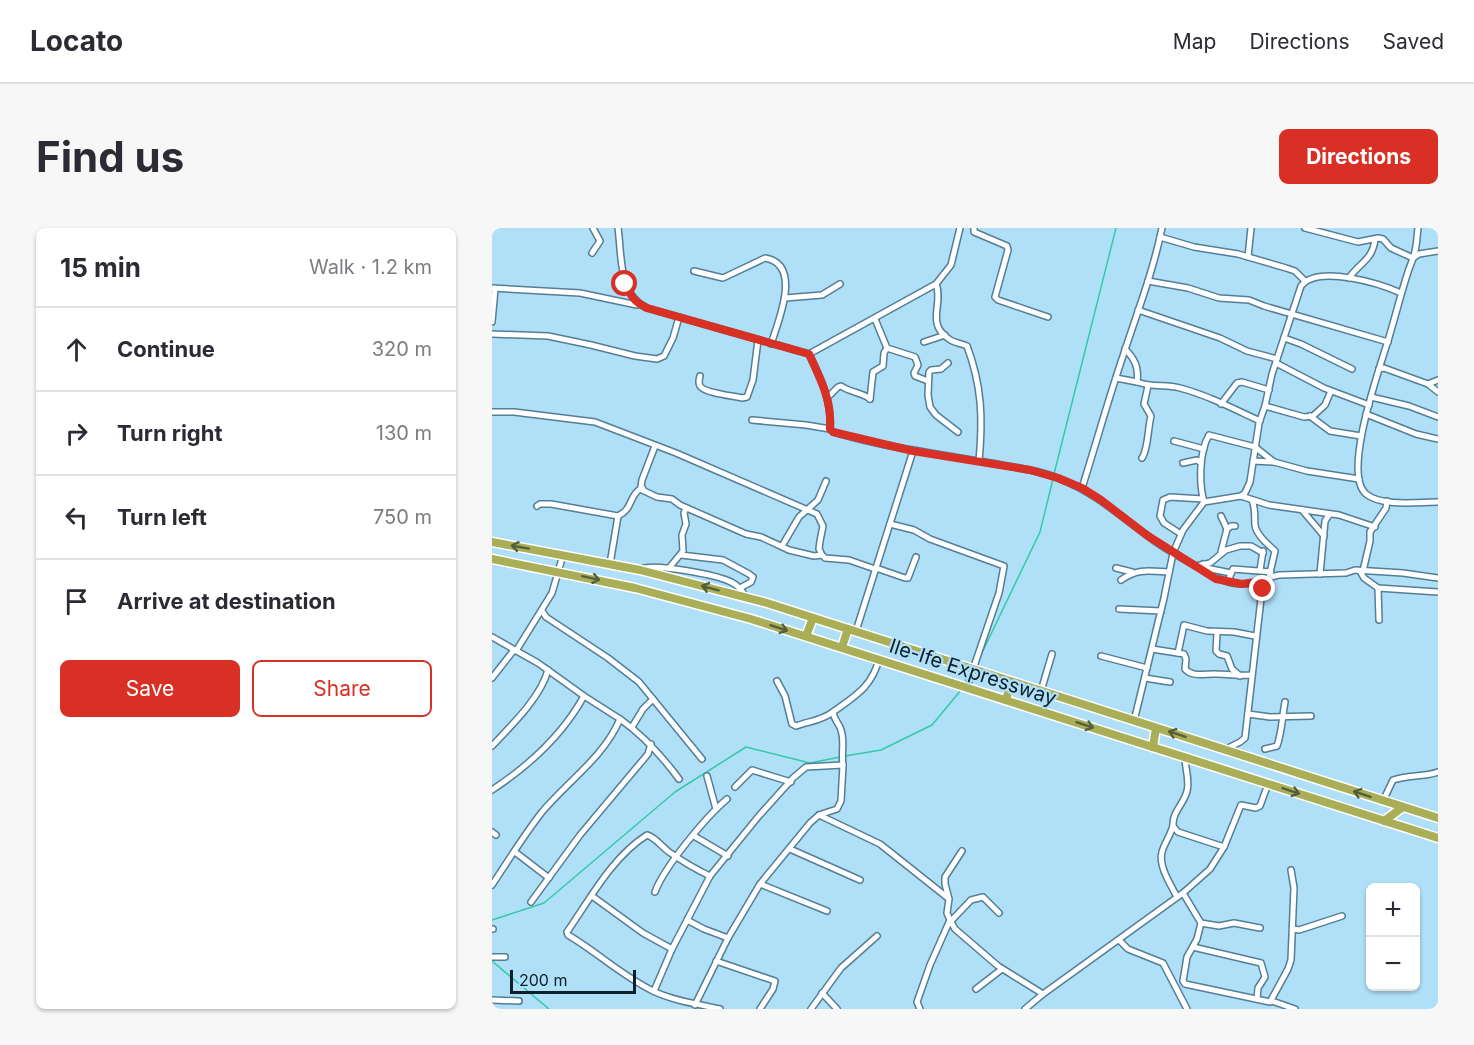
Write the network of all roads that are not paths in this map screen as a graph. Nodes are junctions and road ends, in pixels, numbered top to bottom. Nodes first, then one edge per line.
1 (594, 228) edge
2 (618, 228) edge
3 (974, 228) edge
4 (1162, 228) edge
5 (1251, 228) edge
6 (1305, 228) edge
7 (1418, 228) edge
8 (959, 229) edge
9 (1160, 237) junction
10 (1375, 239) junction
11 (1438, 251) edge
12 (592, 253) dead end
13 (1248, 257) junction
14 (1413, 258) junction
15 (694, 271) dead end
16 (1349, 278) junction
17 (1148, 282) junction
18 (1305, 282) junction
19 (840, 284) dead end
20 (936, 284) junction
21 (494, 288) edge
22 (1401, 293) junction
23 (785, 298) junction
24 (647, 308) junction
25 (1138, 310) junction
26 (1293, 314) junction
27 (679, 317) junction
28 (1048, 317) dead end
29 (875, 320) junction
30 (492, 322) edge
31 (492, 334) edge
32 (945, 335) junction
33 (1284, 339) junction
34 (758, 340) junction
35 (924, 342) dead end
36 (1388, 342) junction
37 (771, 344) junction
38 (887, 348) junction
39 (1125, 349) junction
40 (809, 354) junction
41 (1276, 361) junction
42 (948, 363) dead end
43 (1352, 369) dead end
44 (1379, 369) junction
45 (700, 376) dead end
46 (1116, 378) junction
47 (1438, 380) edge
48 (928, 381) junction
49 (1137, 382) junction
50 (1428, 384) junction
51 (1148, 386) junction
52 (1269, 390) junction
53 (1330, 391) junction
54 (1438, 392) edge
55 (828, 397) junction
56 (1371, 397) junction
57 (1221, 404) junction
58 (1369, 405) junction
59 (1265, 406) junction
60 (492, 412) edge
61 (1366, 414) junction
62 (1310, 416) junction
63 (1438, 417) edge
64 (752, 420) dead end
65 (1260, 421) junction
66 (830, 429) junction
67 (958, 432) dead end
68 (1361, 436) junction
69 (1438, 439) edge
70 (1174, 441) dead end
71 (655, 446) junction
72 (1255, 447) junction
73 (1204, 449) junction
74 (913, 451) junction
75 (1142, 458) dead end
76 (978, 461) junction
77 (1253, 461) junction
78 (1183, 462) dead end
79 (1274, 462) junction
80 (1201, 463) junction
81 (1359, 479) junction
82 (826, 481) dead end
83 (1082, 488) junction
84 (644, 489) junction
85 (1241, 496) junction
86 (818, 500) junction
87 (1252, 500) junction
88 (1387, 501) junction
89 (1438, 502) edge
90 (1202, 503) junction
91 (537, 506) dead end
92 (686, 508) junction
93 (807, 510) junction
94 (1302, 510) junction
95 (817, 514) junction
96 (1329, 515) junction
97 (618, 516) junction
98 (1221, 516) dead end
99 (891, 524) junction
100 (1235, 526) dead end
101 (1375, 527) junction
102 (1227, 529) junction
103 (1181, 534) junction
104 (1324, 536) junction
105 (492, 542) edge
106 (782, 546) junction
107 (1268, 546) junction
108 (1173, 553) junction
109 (1221, 553) junction
110 (1263, 553) junction
111 (563, 555) junction
112 (681, 555) junction
113 (822, 555) junction
114 (916, 557) dead end
115 (492, 559) edge
116 (676, 562) junction
117 (610, 564) junction
118 (1203, 564) junction
119 (1196, 566) junction
120 (669, 568) junction
121 (1116, 568) dead end
122 (876, 569) junction
123 (640, 570) junction
124 (677, 570) junction
125 (1260, 570) junction
126 (559, 571) junction
127 (1362, 571) junction
128 (1132, 572) junction
129 (1169, 572) junction
130 (1231, 573) junction
131 (1320, 574) junction
132 (1267, 578) junction
133 (1438, 578) edge
134 (1121, 580) dead end
135 (1228, 581) junction
136 (740, 588) junction
137 (1378, 588) junction
138 (1438, 592) edge
139 (747, 598) junction
140 (1119, 609) dead end
141 (542, 611) junction
142 (1161, 611) junction
143 (813, 618) junction
144 (1379, 620) dead end
145 (852, 630) junction
146 (1217, 633) junction
147 (806, 636) junction
148 (1255, 636) junction
149 (492, 637) edge
150 (842, 647) junction
151 (1152, 649) junction
152 (515, 651) junction
153 (1178, 653) junction
154 (1052, 654) dead end
155 (1101, 656) dead end
156 (879, 659) junction
157 (1148, 668) junction
158 (548, 670) junction
159 (972, 670) junction
160 (1251, 675) junction
161 (1240, 676) junction
162 (492, 678) edge
163 (1145, 678) junction
164 (777, 681) dead end
165 (1011, 682) junction
166 (1170, 682) dead end
167 (967, 687) junction
168 (1041, 691) junction
169 (584, 696) junction
170 (653, 699) junction
171 (1006, 700) junction
172 (1284, 702) dead end
173 (833, 712) junction
174 (1248, 714) junction
175 (1311, 716) dead end
176 (1282, 717) junction
177 (620, 719) junction
178 (1134, 721) junction
179 (632, 727) junction
180 (1156, 728) junction
181 (651, 744) junction
182 (492, 746) edge
183 (1153, 747) junction
184 (1265, 749) dead end
185 (1224, 750) junction
186 (1185, 757) junction
187 (702, 759) dead end
188 (843, 765) junction
189 (1438, 772) edge
190 (707, 776) dead end
191 (679, 779) dead end
192 (791, 782) junction
193 (1268, 784) junction
194 (735, 787) dead end
195 (492, 790) edge
196 (727, 799) dead end
197 (1383, 801) junction
198 (1403, 807) junction
199 (716, 809) junction
200 (819, 815) junction
201 (1438, 818) edge
202 (1384, 821) junction
203 (1173, 826) junction
204 (694, 836) junction
205 (1438, 838) edge
206 (1224, 847) junction
207 (790, 849) junction
208 (963, 851) dead end
209 (515, 852) junction
210 (728, 856) junction
211 (677, 857) junction
212 (1291, 870) dead end
213 (710, 876) junction
214 (549, 878) junction
215 (860, 880) dead end
216 (760, 884) junction
217 (492, 885) edge
218 (655, 892) dead end
219 (1183, 893) junction
220 (592, 896) junction
221 (1177, 897) junction
222 (949, 899) junction
223 (531, 902) dead end
224 (827, 911) dead end
225 (999, 914) dead end
226 (1342, 916) dead end
227 (687, 920) junction
228 (950, 921) junction
229 (1201, 923) junction
230 (1260, 928) dead end
231 (1293, 929) junction
232 (877, 936) dead end
233 (728, 938) junction
234 (1119, 940) junction
235 (1193, 947) junction
236 (672, 950) junction
237 (492, 957) edge
238 (505, 957) dead end
239 (716, 961) junction
240 (1002, 969) junction
241 (976, 989) dead end
242 (654, 992) junction
243 (822, 993) junction
244 (1043, 994) junction
245 (1257, 999) junction
246 (492, 1000) edge
247 (519, 1001) dead end
248 (1269, 1001) junction
249 (695, 1005) junction
250 (720, 1009) edge
251 (760, 1009) edge
252 (811, 1009) edge
253 (837, 1009) edge
254 (920, 1009) edge
255 (1024, 1009) edge
256 (1187, 1009) edge
257 (1265, 1009) edge
258 (1295, 1009) edge

1 - 12 street
2 - 24 street
3 - 28 street
4 - 9 street
5 - 13 street
6 - 10 street
7 - 14 street
8 - 20 street
9 - 13 street
9 - 17 street
10 - 14 street
10 - 16 street
11 - 14 street
13 - 18 street
14 - 22 street
15 - 23 street
16 - 18 street
16 - 22 street
17 - 25 street
17 - 26 street
18 - 26 street
19 - 23 street
20 - 29 street
20 - 32 street
21 - 24 street
21 - 30 street
22 - 36 street
23 - 37 street
24 - 27 street
25 - 39 street
25 - 41 street
26 - 33 street
26 - 36 street
27 - 31 street
27 - 34 street
29 - 38 street
29 - 40 street
32 - 35 street
32 - 76 street
33 - 41 street
33 - 43 street
34 - 37 street
34 - 45 street
36 - 44 street
37 - 40 street
38 - 48 street
38 - 55 street
39 - 46 street
39 - 49 street
40 - 55 street
41 - 52 street
41 - 53 street
42 - 48 street
44 - 50 street
44 - 56 street
46 - 49 street
46 - 83 street
47 - 50 street
48 - 67 street
49 - 51 street
50 - 54 street
51 - 57 street
51 - 75 street
52 - 57 street
52 - 59 street
53 - 58 street
53 - 62 street
55 - 66 street
56 - 58 street
56 - 63 street
57 - 65 street
58 - 61 street
59 - 62 street
59 - 65 street
60 - 71 street
61 - 68 street
61 - 69 street
62 - 68 street
64 - 66 street
65 - 72 street
66 - 74 street
68 - 81 street
70 - 73 street
71 - 84 street
71 - 93 street
72 - 73 street
72 - 77 street
72 - 79 street
73 - 80 street
74 - 76 street
74 - 99 street
76 - 83 street
77 - 79 street
77 - 85 street
78 - 80 street
79 - 81 street
80 - 90 street
81 - 88 street
82 - 86 street
83 - 108 street
84 - 92 street
84 - 97 street
85 - 87 street
85 - 90 street
86 - 93 street
86 - 95 street
87 - 94 street
87 - 107 street
88 - 89 street
88 - 101 street
90 - 103 street
90 - 103 street
91 - 97 street
92 - 106 street
92 - 112 street
93 - 95 street
93 - 106 street
94 - 96 street
94 - 104 street
95 - 113 street
96 - 101 street
96 - 104 street
97 - 117 street
98 - 102 street
99 - 122 street
99 - 159 street
100 - 102 street
101 - 127 street
102 - 109 street
103 - 108 street
104 - 131 street
111 -> 105 highway, Ile-Ife Expressway
106 - 113 street
107 - 110 street
107 - 132 street
108 - 119 street
108 - 129 street
109 - 110 street
109 - 118 street
110 - 125 street
111 - 117 highway, Ile-Ife Expressway
111 - 126 street
112 - 116 street
112 - 136 street
113 - 122 street
114 - 122 street
115 - 126 highway, Ile-Ife Expressway
116 - 120 street
116 - 124 street
117 - 123 highway, Ile-Ife Expressway
118 - 119 street
118 - 130 street
119 - 135 street
120 - 123 street
120 - 124 street
121 - 128 street
122 - 145 street
139 -> 123 highway, Ile-Ife Expressway
124 - 136 street
125 - 130 street
125 - 132 street
126 - 141 street
126 -> 147 highway, Ile-Ife Expressway
127 - 131 street
127 - 133 street
127 - 137 street
128 - 129 street
128 - 134 street
129 - 142 street
130 - 135 street
131 - 132 street
132 - 135 street
132 - 148 street
136 - 139 street
137 - 138 street
137 - 144 street
139 - 143 highway, Ile-Ife Expressway
140 - 142 street
141 - 152 street
141 - 170 street
142 - 151 street
143 - 145 highway, Ile-Ife Expressway
143 - 147 highway
145 - 150 highway
145 - 159 highway, Ile-Ife Expressway
146 - 148 street
146 - 153 street
146 - 161 street
147 - 150 highway, Ile-Ife Expressway
148 - 160 street
149 - 152 street
150 - 156 highway, Ile-Ife Expressway
151 - 153 street
151 - 157 street
152 - 158 street
152 - 162 street
153 - 161 street
154 - 168 street
155 - 157 street
156 - 167 highway, Ile-Ife Expressway
156 - 173 street
157 - 163 street
158 - 169 street
158 - 182 street
159 - 165 highway, Ile-Ife Expressway
159 - 167 street
160 - 161 street
160 - 174 street
163 - 166 street
163 - 178 street
164 - 173 street
165 - 168 highway, Ile-Ife Expressway
165 - 171 highway
167 - 171 highway, Ile-Ife Expressway
168 - 178 highway, Ile-Ife Expressway
169 - 177 street
169 - 195 street
170 - 179 street
170 - 187 street
171 -> 183 highway, Ile-Ife Expressway
172 - 176 street
173 - 188 street
174 - 176 street
174 - 185 street
175 - 176 street
176 - 184 street
177 - 179 street
177 - 209 street
178 - 180 highway, Ile-Ife Expressway
179 - 181 street
180 - 183 highway
185 -> 180 highway, Ile-Ife Expressway
181 - 191 street
181 - 214 street
183 - 186 highway, Ile-Ife Expressway
197 -> 185 highway, Ile-Ife Expressway
186 - 193 highway, Ile-Ife Expressway
186 - 203 street
188 - 192 street
188 - 200 street
189 - 197 street
190 - 199 street
192 - 194 street
192 - 210 street
193 -> 202 highway, Ile-Ife Expressway
193 - 206 street
196 - 199 street
197 - 198 highway, Ile-Ife Expressway
198 - 201 highway, Ile-Ife Expressway
198 - 202 highway
199 - 204 street
200 - 207 street
200 - 222 street
202 - 205 highway, Ile-Ife Expressway
203 - 206 street
203 - 221 street
204 - 210 street
204 - 211 street
206 - 219 street
207 - 215 street
207 - 216 street
208 - 222 street
209 - 214 street
209 - 217 street
210 - 213 street
211 - 213 street
211 - 218 street
211 - 220 street
212 - 231 street
213 - 227 street
214 - 223 street
216 - 224 street
216 - 233 street
219 - 221 street
219 - 229 street
220 - 236 street
220 - 242 street
221 - 234 street
222 - 228 street
225 - 228 street
226 - 231 street
227 - 233 street
227 - 236 street
228 - 240 street
228 - 254 street
229 - 230 street
229 - 235 street
231 - 248 street
232 - 243 street
233 - 239 street
234 - 244 street
234 - 256 street
235 - 245 street
235 - 245 street
236 - 242 street
237 - 238 street
239 - 249 street
239 - 251 street
240 - 241 street
240 - 244 street
242 - 249 street
243 - 252 street
243 - 253 street
244 - 255 street
245 - 248 street
246 - 247 street
248 - 257 street
248 - 258 street
249 - 250 street

